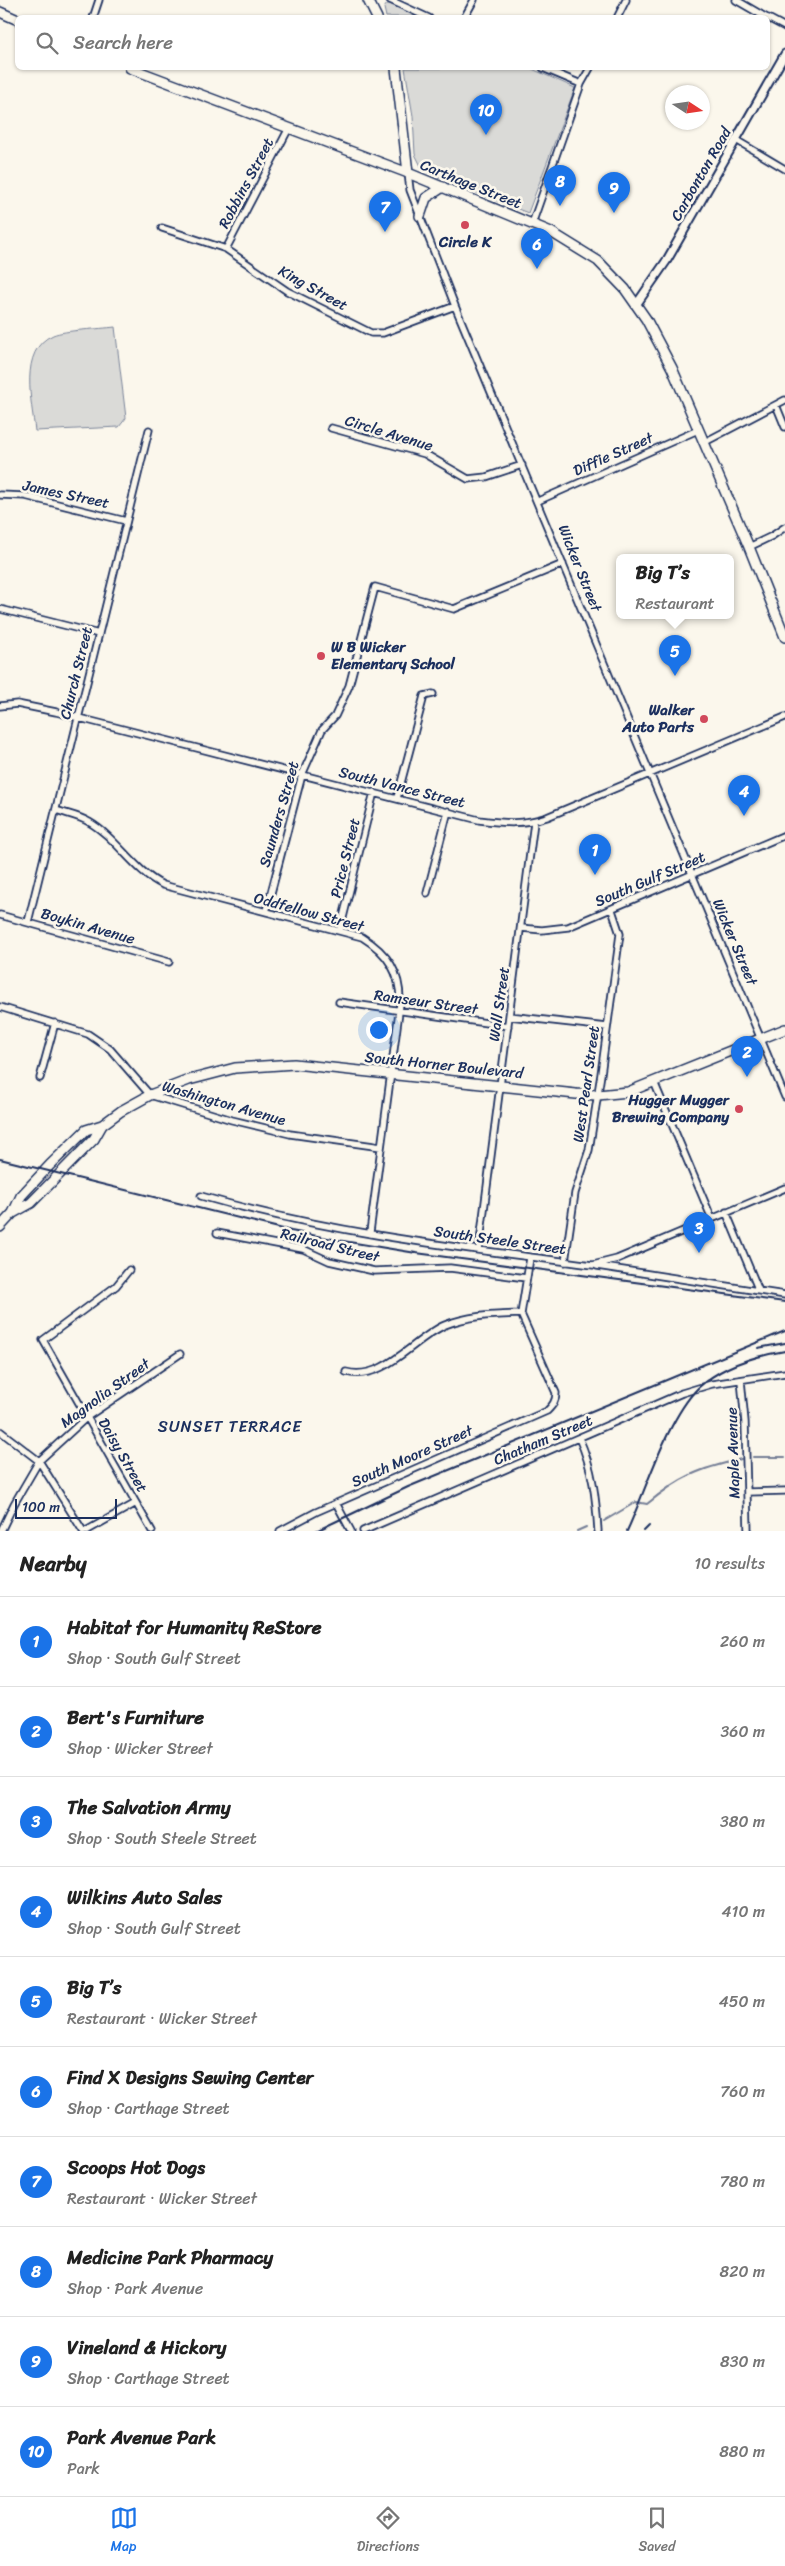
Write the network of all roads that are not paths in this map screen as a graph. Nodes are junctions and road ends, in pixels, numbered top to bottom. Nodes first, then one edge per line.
1 (99, 0) edge
2 (368, 0) edge
3 (390, 0) edge
4 (474, 0) edge
5 (626, 0) edge
6 (736, 0) edge
7 (0, 12) edge
8 (94, 15) edge
9 (376, 15) edge
10 (422, 15) edge
11 (466, 15) edge
12 (618, 15) edge
13 (762, 15) edge
14 (15, 19) edge
15 (770, 20) edge
16 (785, 27) edge
17 (785, 54) edge
18 (135, 70) edge
19 (396, 70) edge
20 (548, 70) edge
21 (589, 70) edge
22 (581, 84) junction
23 (289, 128) junction
24 (736, 140) junction
25 (785, 169) edge
26 (408, 173) junction
27 (443, 188) junction
28 (420, 216) junction
29 (532, 224) junction
30 (162, 228) dead end
31 (226, 249) junction
32 (636, 305) junction
33 (455, 306) junction
34 (785, 400) edge
35 (776, 404) junction
36 (785, 427) edge
37 (331, 428) dead end
38 (149, 430) dead end
39 (698, 430) junction
40 (704, 443) junction
41 (522, 465) junction
42 (0, 495) edge
43 (538, 500) junction
44 (126, 520) junction
45 (785, 527) edge
46 (750, 547) junction
47 (563, 564) junction
48 (0, 609) edge
49 (99, 634) junction
50 (785, 637) edge
51 (433, 694) dead end
52 (0, 706) edge
53 (785, 717) edge
54 (77, 718) junction
55 (650, 772) junction
56 (302, 775) junction
57 (374, 792) junction
58 (397, 798) junction
59 (56, 810) junction
60 (448, 811) junction
61 (534, 822) junction
62 (785, 835) edge
63 (692, 874) junction
64 (427, 894) dead end
65 (612, 910) junction
66 (266, 912) junction
67 (0, 915) edge
68 (28, 922) junction
69 (521, 928) junction
70 (340, 930) junction
71 (169, 962) dead end
72 (339, 1002) dead end
73 (0, 1008) edge
74 (399, 1011) junction
75 (509, 1016) junction
76 (55, 1023) junction
77 (508, 1026) junction
78 (607, 1027) junction
79 (785, 1028) edge
80 (761, 1039) junction
81 (392, 1073) junction
82 (40, 1078) dead end
83 (654, 1082) junction
84 (500, 1085) junction
85 (150, 1095) junction
86 (598, 1095) junction
87 (785, 1097) edge
88 (381, 1147) junction
89 (785, 1188) edge
90 (201, 1196) dead end
91 (726, 1212) junction
92 (712, 1219) junction
93 (0, 1227) edge
94 (370, 1232) junction
95 (217, 1233) dead end
96 (479, 1249) junction
97 (530, 1258) junction
98 (565, 1262) junction
99 (593, 1265) junction
100 (129, 1270) dead end
101 (526, 1278) junction
102 (759, 1291) junction
103 (785, 1295) edge
104 (521, 1314) junction
105 (180, 1354) dead end
106 (346, 1372) dead end
107 (785, 1373) edge
108 (739, 1380) junction
109 (88, 1417) junction
110 (0, 1431) edge
111 (580, 1438) junction
112 (39, 1461) junction
113 (785, 1491) edge
114 (747, 1492) junction
115 (136, 1503) junction
116 (336, 1503) junction
117 (2, 1531) edge
118 (85, 1531) edge
119 (152, 1531) edge
120 (280, 1531) edge
121 (351, 1531) edge
122 (363, 1531) edge
123 (598, 1531) edge
124 (748, 1531) edge

1 - 8 street
2 - 9 main road
3 - 10 street
4 - 11 street
5 - 12 street
6 - 13 street
7 - 14 main road
15 - 16 street
17 - 24 street, Carbonton Road
18 - 23 main road, Carthage Street
19 - 26 main road, Wicker Street
20 - 22 street
21 - 22 street
22 - 29 street
23 - 26 main road, Carthage Street
23 - 31 street, Robbins Street
24 - 25 street
24 - 32 street, Carbonton Road
26 - 27 main road, Carthage Street
26 - 28 street, Wicker Street
27 - 28 main road
27 - 29 main road, Carthage Street
28 - 33 street, Wicker Street
29 - 32 main road, Carthage Street
30 - 31 street, King Street
31 - 33 street, King Street
32 - 39 main road, Carthage Street
33 - 41 street, Wicker Street
34 - 35 street
35 - 36 street
35 - 40 street
37 - 41 street, Circle Avenue
38 - 44 street, Church Street
39 - 40 main road, Carthage Street
39 - 43 street, Diffie Street
40 - 46 main road, Carthage Street
41 - 43 street, Wicker Street
42 - 44 street, James Street
43 - 47 street, Wicker Street
44 - 49 street, Church Street
45 - 46 street
46 - 50 main road, Carthage Street
47 - 55 street, Wicker Street
47 - 56 street, Saunders Street
48 - 49 street
49 - 54 street, Church Street
51 - 58 street
52 - 54 street, South Vance Street
53 - 55 street, South Vance Street
54 - 56 street, South Vance Street
54 - 59 street, Church Street
55 - 61 street, South Vance Street
55 - 63 street, Wicker Street
56 - 57 street, South Vance Street
56 - 66 street, Saunders Street
57 - 58 street, South Vance Street
57 - 70 street, Price Street
58 - 60 street, South Vance Street
59 - 66 street, Oddfellow Street
59 - 68 street, Church Street
60 - 61 street, South Vance Street
60 - 64 street
61 - 69 street, Wall Street
62 - 63 street, South Gulf Street
63 - 65 street, South Gulf Street
63 - 80 street, Wicker Street
65 - 69 street, South Gulf Street
65 - 78 street, West Pearl Street
66 - 70 street, Oddfellow Street
67 - 68 street, Boykin Avenue
68 - 71 street, Boykin Avenue
69 - 75 street, Wall Street
70 - 74 street, Oddfellow Street
72 - 74 street, Ramseur Street
73 - 76 street, Washington Avenue
74 - 77 street, Ramseur Street
74 - 81 street, Oddfellow Street
75 - 77 street, Wall Street
75 - 78 street
76 - 82 street
76 - 85 street, Washington Avenue
77 - 84 street, Wall Street
78 - 86 street, West Pearl Street
79 - 80 main road, South Horner Boulevard
80 - 83 main road, South Horner Boulevard
80 - 87 street, Wicker Street
81 - 84 main road, South Horner Boulevard
81 - 85 main road, South Horner Boulevard
81 - 88 street, Oddfellow Street
83 - 86 main road, South Horner Boulevard
83 - 92 street
84 - 86 main road, South Horner Boulevard
84 - 96 street, Wall Street
85 - 88 street, Washington Avenue
85 - 93 main road, South Horner Boulevard
86 - 98 street, West Pearl Street
88 - 94 street, Oddfellow Street
89 - 91 street, South Steele Street
90 - 94 street, South Steele Street
91 - 92 street, South Steele Street
91 - 102 street
92 - 99 street, South Steele Street
94 - 96 street, South Steele Street
95 - 101 street, Railroad Street
96 - 97 street, South Steele Street
97 - 98 street, South Steele Street
97 - 101 street
98 - 99 street, South Steele Street
99 - 102 street
100 - 109 street, Daisy Street
101 - 104 street
102 - 103 street
104 - 106 street
104 - 116 street, South Moore Street
105 - 109 street, Magnolia Street
107 - 108 street, Chatham Street
108 - 111 street, Chatham Street
108 - 114 street, Maple Avenue
109 - 112 street, Magnolia Street
109 - 115 street, Daisy Street
110 - 112 street
111 - 122 street, Chatham Street
111 - 123 street
112 - 117 street, Magnolia Street
112 - 118 street
113 - 114 street
114 - 124 street, Maple Avenue
115 - 118 street
115 - 119 street, Daisy Street
116 - 120 street, South Moore Street
116 - 121 street

